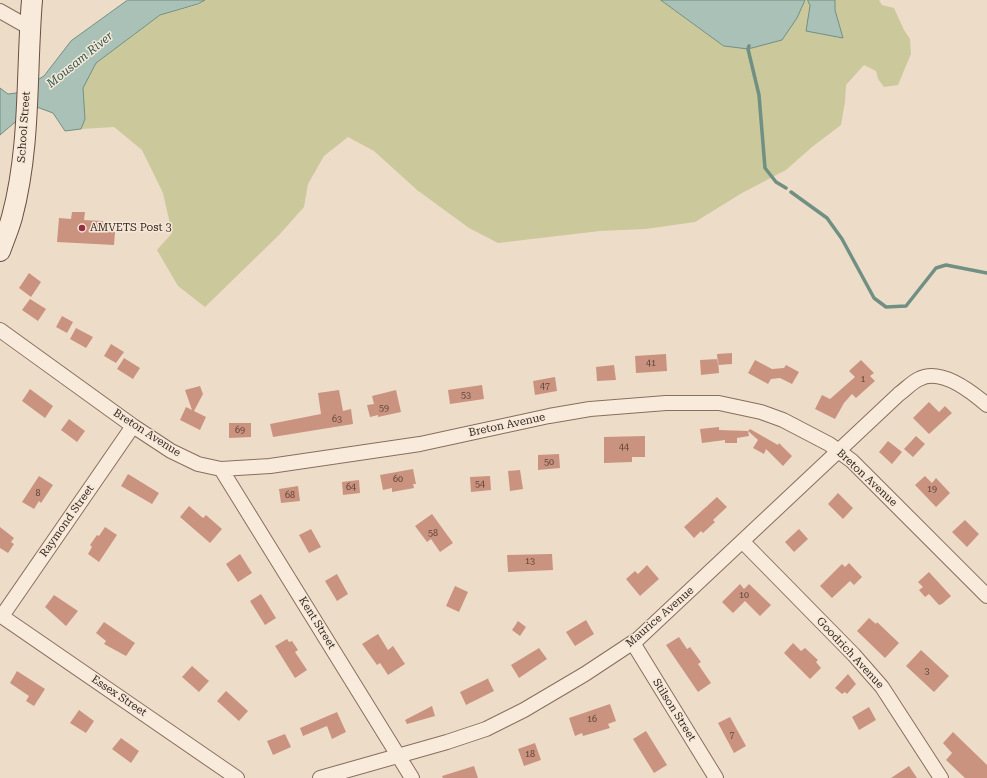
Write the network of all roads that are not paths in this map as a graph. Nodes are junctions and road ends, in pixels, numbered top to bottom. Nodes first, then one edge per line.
1 (32, 0) edge
2 (0, 11) edge
3 (30, 28) junction
4 (0, 251) edge
5 (0, 330) edge
6 (987, 405) edge
7 (133, 426) junction
8 (840, 451) junction
9 (221, 469) junction
10 (743, 542) junction
11 (987, 596) edge
12 (1, 615) edge
13 (633, 643) junction
14 (399, 756) junction
15 (237, 778) edge
16 (320, 778) edge
17 (412, 778) edge
18 (716, 778) edge
19 (941, 778) edge

1 - 3 street, School Street
2 - 3 street
3 - 4 street, School Street
5 - 7 street, Breton Avenue
6 - 8 street, Maurice Avenue
7 - 9 street, Breton Avenue
7 - 12 street, Raymond Street
8 - 9 street, Breton Avenue
8 - 10 street, Maurice Avenue
8 - 11 street, Breton Avenue
9 - 14 street, Kent Street
10 - 13 street, Maurice Avenue
10 - 19 street, Goodrich Avenue
12 - 15 street, Essex Street
13 - 14 street, Maurice Avenue
13 - 18 street, Stilson Street
14 - 16 street, Maurice Avenue
14 - 17 street, Kent Street

